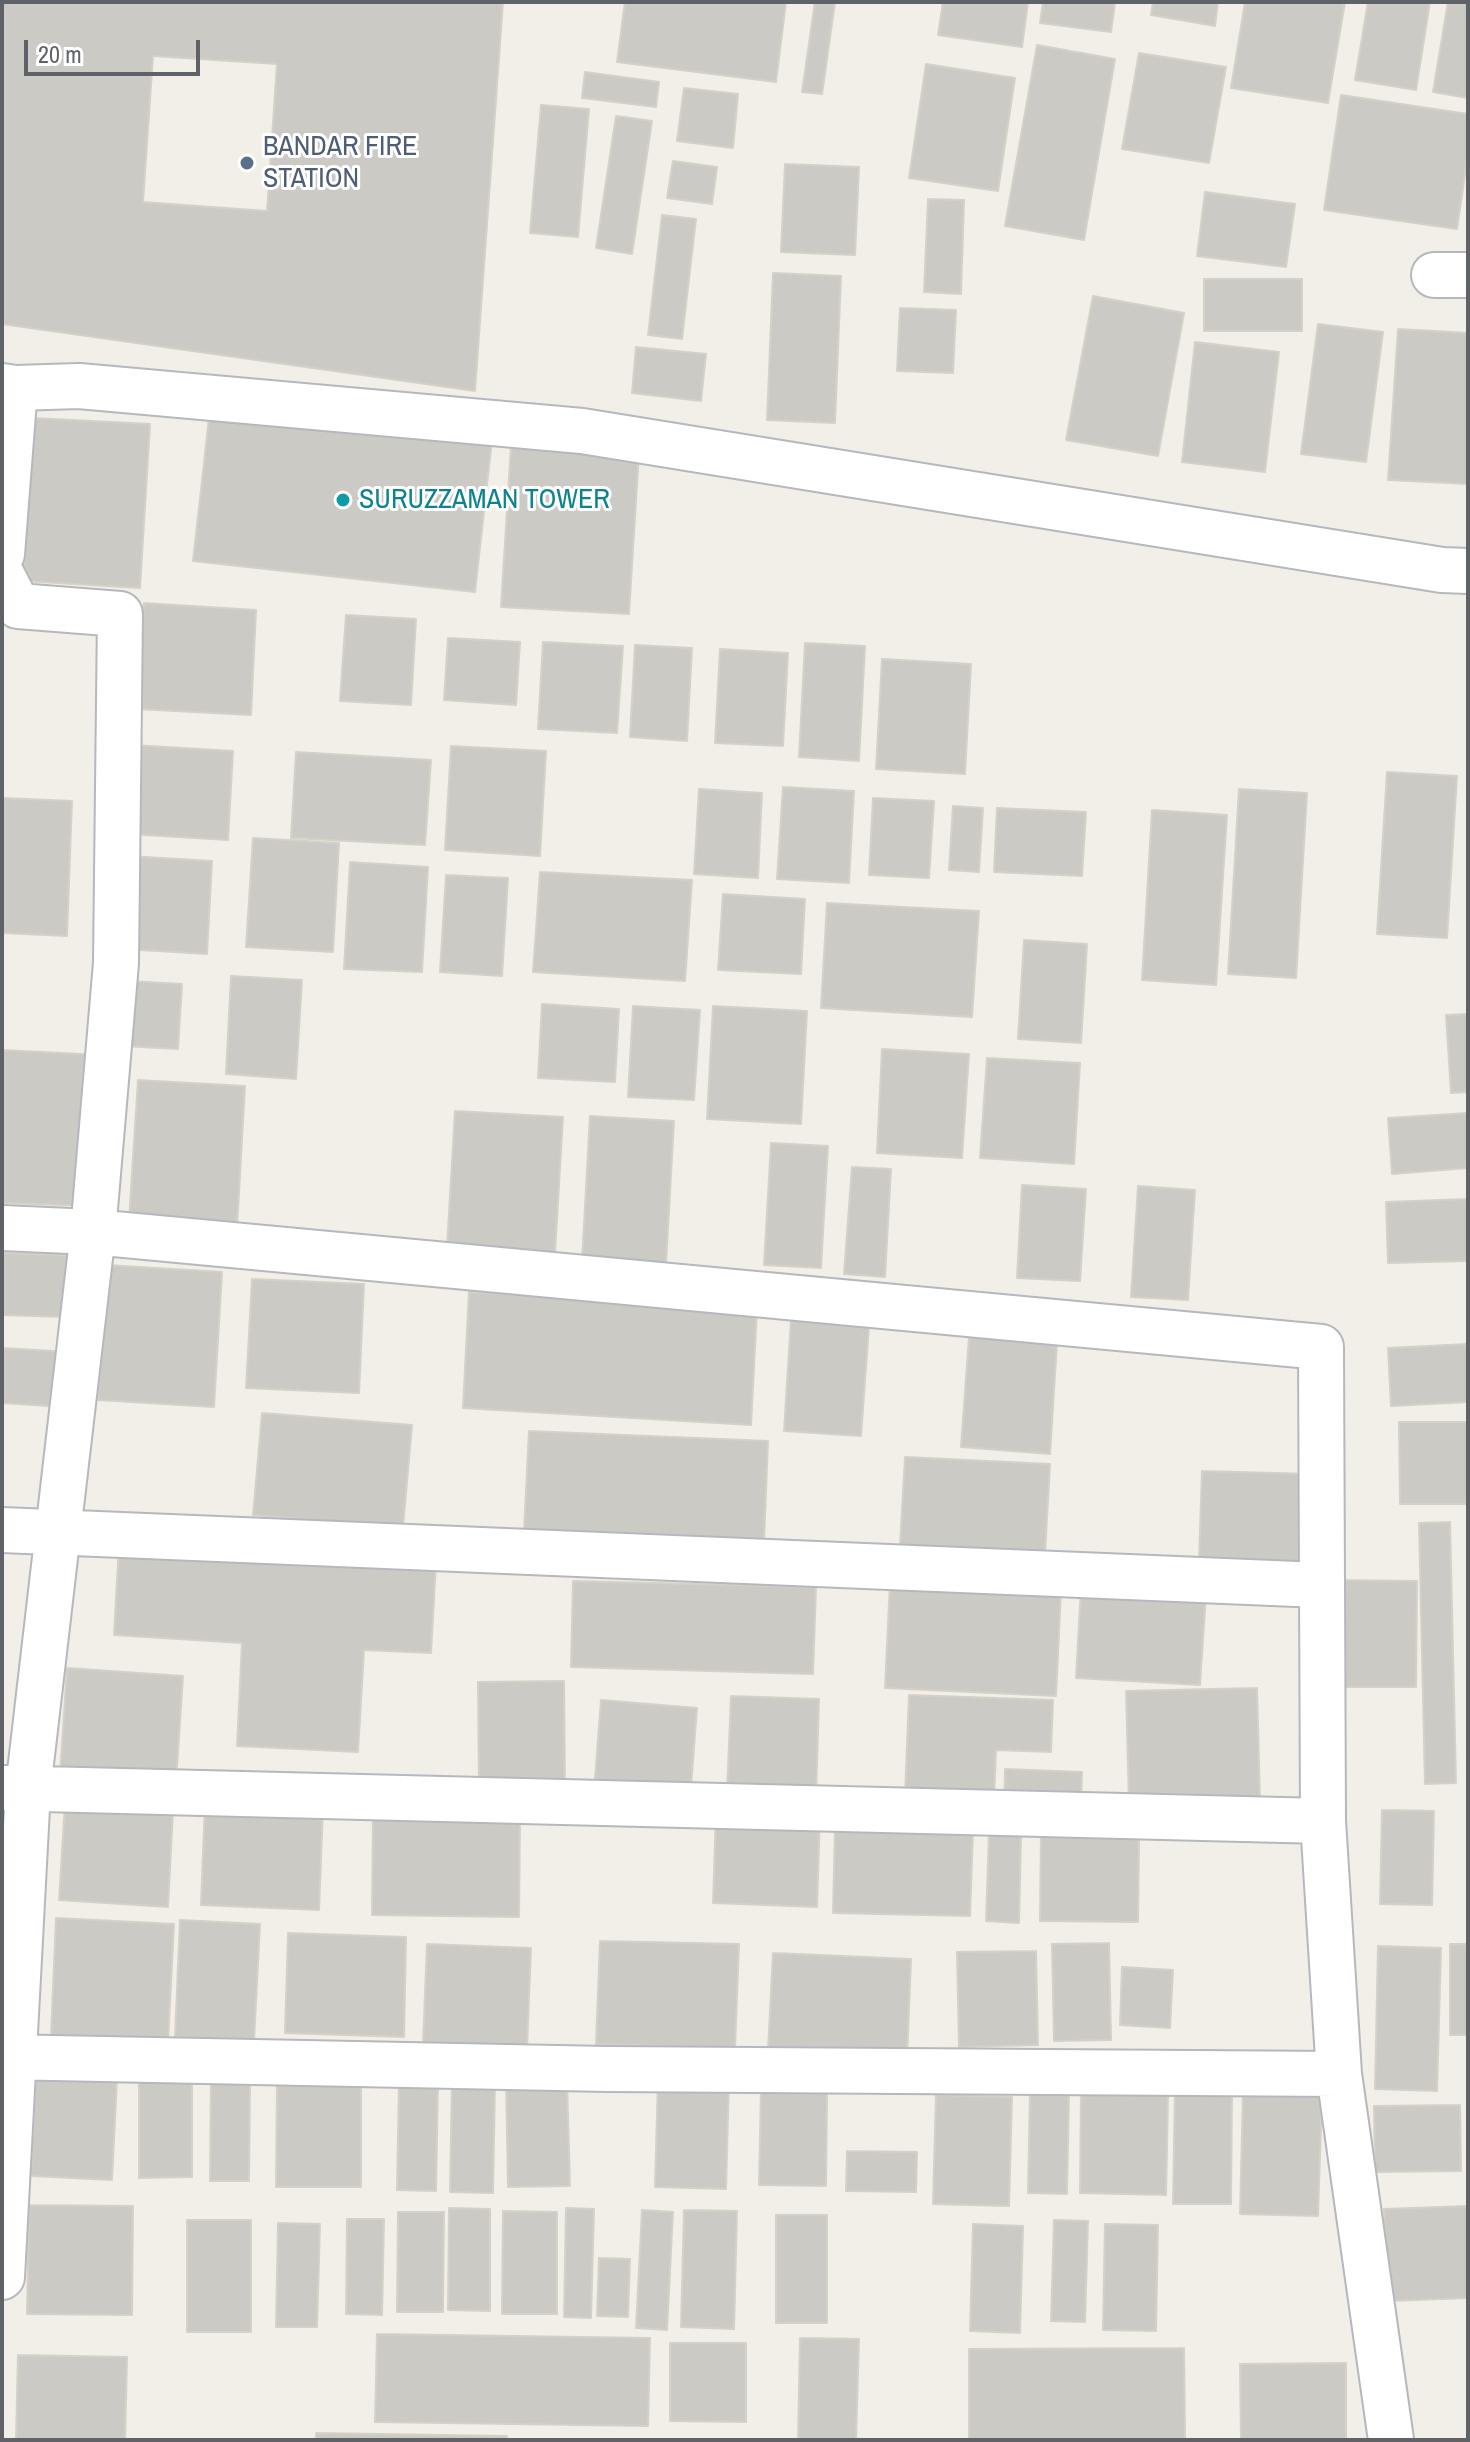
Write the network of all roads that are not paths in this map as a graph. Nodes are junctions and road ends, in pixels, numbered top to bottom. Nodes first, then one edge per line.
1 (8, 387) edge
2 (2, 554) edge
3 (1468, 571) edge
4 (2, 575) edge
5 (2, 1228) edge
6 (93, 1232) junction
7 (2, 1530) edge
8 (60, 1534) junction
9 (1320, 1585) junction
10 (15, 1789) edge
11 (1323, 1821) junction
12 (8, 2057) edge
13 (1339, 2074) junction
14 (2, 2277) edge
15 (1391, 2440) edge

1 - 2 street
1 - 3 street
4 - 6 street
5 - 6 street
6 - 8 street
6 - 9 street
7 - 8 street
8 - 9 street
8 - 10 street
9 - 11 street
10 - 11 street
10 - 12 street
11 - 13 street
12 - 13 street
12 - 14 street
13 - 15 street

